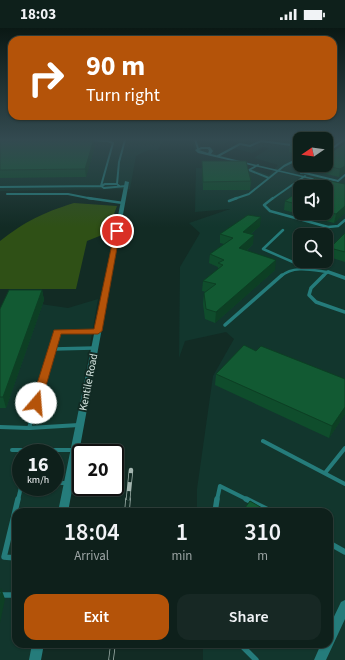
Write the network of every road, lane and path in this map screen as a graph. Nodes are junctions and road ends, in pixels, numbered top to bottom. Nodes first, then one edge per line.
1 (106, 168) edge
2 (120, 168) edge
3 (252, 168) edge
4 (272, 168) edge
5 (281, 168) edge
6 (278, 170) junction
7 (300, 173) junction
8 (345, 175) edge
9 (305, 176) junction
10 (269, 178) junction
11 (300, 180) edge
12 (338, 183) junction
13 (122, 185) junction
14 (293, 185) edge
15 (101, 186) junction
16 (0, 187) edge
17 (7, 194) dead end
18 (229, 201) dead end
19 (123, 203) junction
20 (293, 218) edge
21 (301, 220) edge
22 (345, 220) edge
23 (283, 230) dead end
24 (312, 270) junction
25 (328, 272) junction
26 (345, 278) edge
27 (345, 312) edge
28 (225, 325) dead end
29 (98, 331) junction
30 (94, 348) junction
31 (52, 349) junction
32 (79, 425) junction
33 (0, 427) edge
34 (28, 428) junction
35 (263, 441) dead end
36 (75, 444) edge
37 (345, 448) edge
38 (72, 461) edge
39 (325, 473) junction
40 (64, 484) edge
41 (68, 484) junction
42 (345, 484) edge
43 (19, 496) edge
44 (16, 508) edge
45 (64, 508) edge
46 (216, 508) edge
47 (264, 508) edge
48 (12, 524) edge
49 (333, 545) edge
50 (345, 552) edge
51 (12, 558) edge
52 (0, 595) edge
53 (12, 595) edge
54 (345, 606) edge
55 (333, 632) edge
56 (37, 648) edge
57 (244, 648) edge
58 (325, 648) edge
59 (35, 660) edge
60 (256, 660) edge
61 (320, 660) edge

1 - 15 lane
2 - 13 lane
3 - 10 lane
4 - 6 street
5 - 6 lane
6 - 7 street
6 - 10 lane
7 - 9 street
7 - 12 lane
8 - 12 lane
9 - 11 lane
9 - 12 street
10 - 18 lane
13 - 15 lane
13 - 19 street, Kentile Road
14 - 20 lane
15 - 16 lane
17 - 19 lane
19 - 29 street, Kentile Road
21 - 22 lane
23 - 24 lane
24 - 25 lane
24 - 28 lane
25 - 26 street
25 - 27 lane
29 - 30 street, Kentile Road
29 - 31 lane
30 - 31 lane
30 - 32 street, Kentile Road
31 - 34 lane
32 - 34 lane
32 - 36 street, Kentile Road
33 - 34 lane
35 - 39 lane
37 - 39 lane
38 - 41 street, Kentile Road
39 - 42 lane
40 - 41 lane
41 - 45 street, Kentile Road
43 - 44 lane
46 - 47 lane
48 - 51 lane
49 - 50 lane
52 - 53 lane
54 - 55 street
56 - 59 street
57 - 60 lane
58 - 61 street

